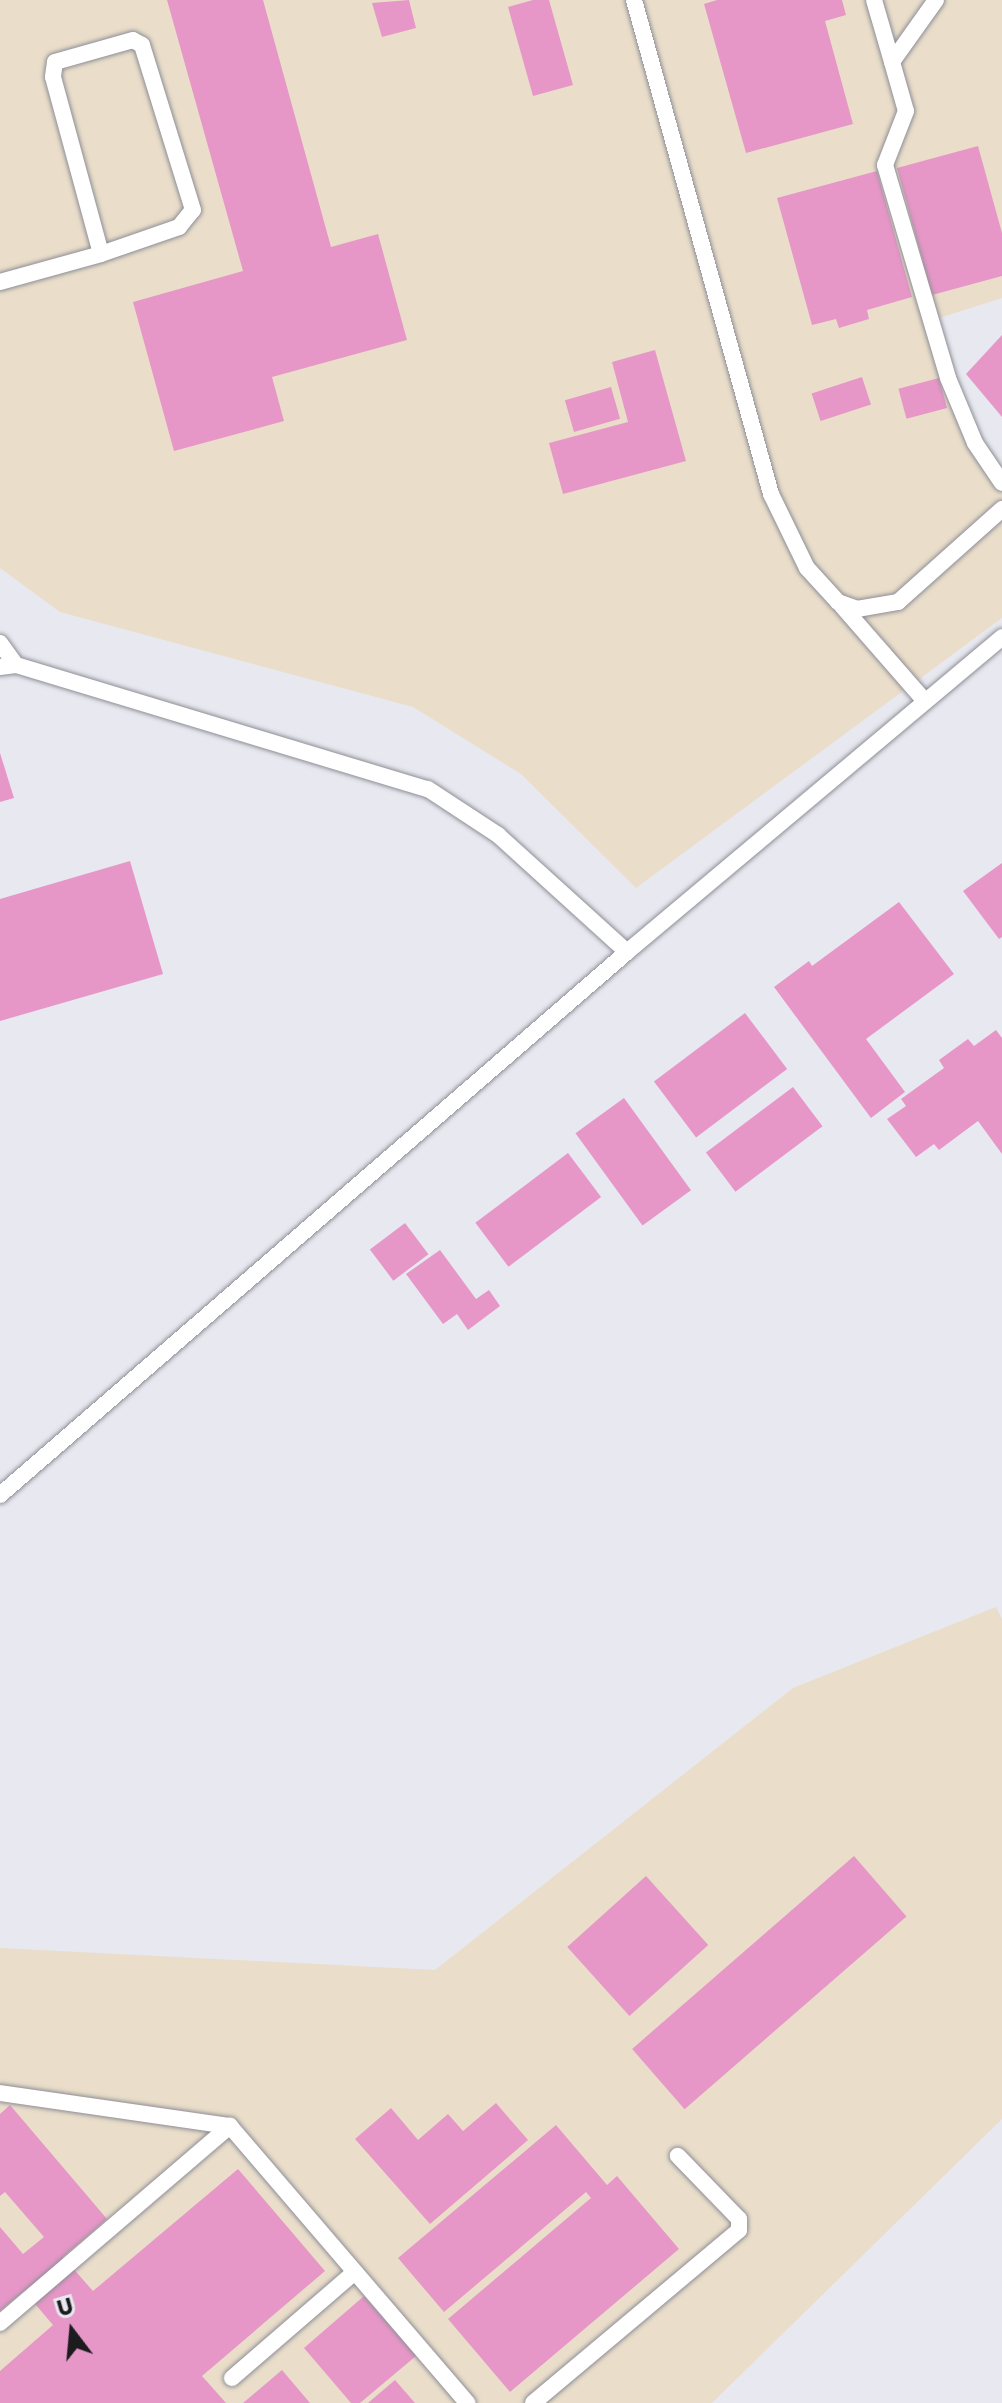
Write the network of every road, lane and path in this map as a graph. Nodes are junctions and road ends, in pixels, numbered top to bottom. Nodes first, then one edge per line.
1 (634, 0) edge
2 (874, 0) edge
3 (936, 0) edge
4 (892, 62) junction
5 (101, 254) junction
6 (0, 282) edge
7 (1002, 483) edge
8 (1002, 509) edge
9 (838, 602) junction
10 (1002, 637) edge
11 (0, 643) edge
12 (8, 666) edge
13 (925, 701) junction
14 (627, 952) junction
15 (0, 1495) edge
16 (0, 2093) edge
17 (230, 2126) junction
18 (678, 2156) dead end
19 (355, 2272) junction
20 (0, 2323) edge
21 (232, 2378) dead end
22 (467, 2403) edge
23 (533, 2403) edge

1 - 9 lane
2 - 4 lane
3 - 4 lane
4 - 7 lane
5 - 5 lane
5 - 6 lane
8 - 9 lane
9 - 13 lane
10 - 13 lane
11 - 12 lane
12 - 14 lane
13 - 14 lane
14 - 15 lane
16 - 17 lane
17 - 19 lane
17 - 20 lane
18 - 23 lane
19 - 21 lane
19 - 22 lane

